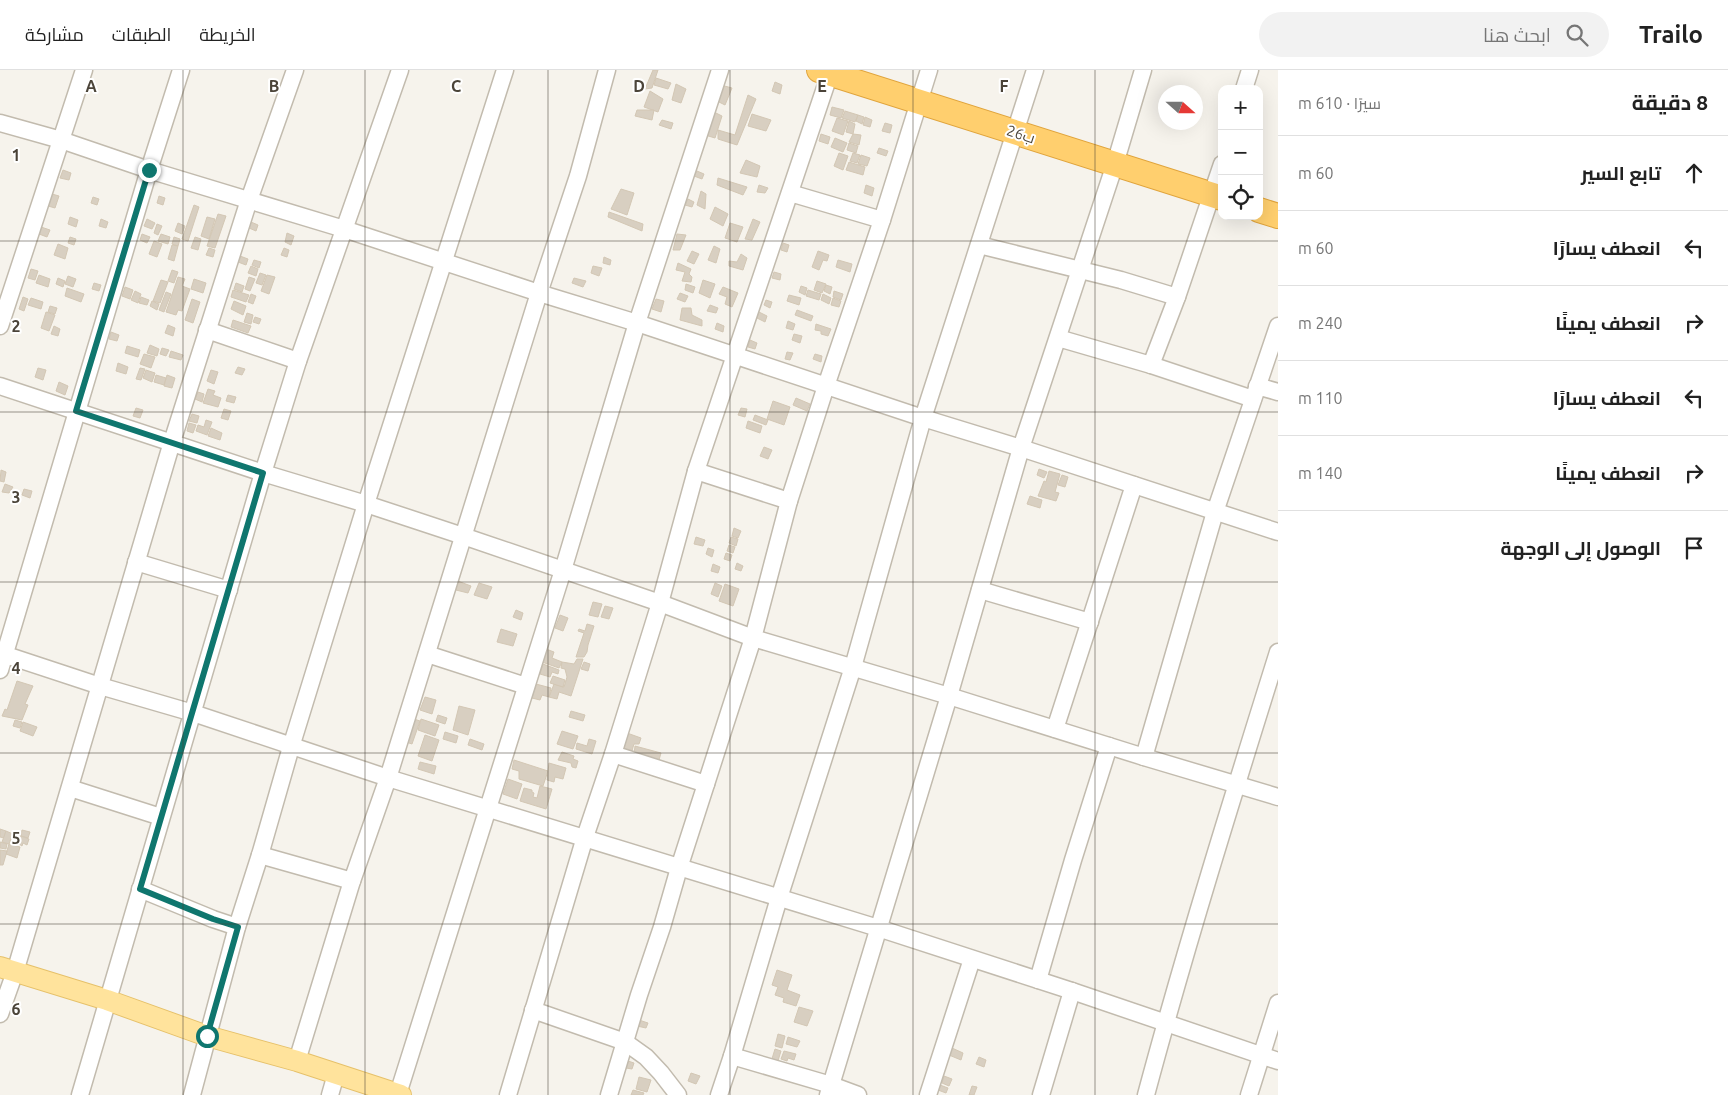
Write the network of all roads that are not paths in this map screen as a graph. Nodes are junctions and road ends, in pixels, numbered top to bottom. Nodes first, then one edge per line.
1 (84, 70) edge
2 (182, 70) edge
3 (295, 70) edge
4 (400, 70) edge
5 (505, 70) edge
6 (607, 70) edge
7 (720, 70) edge
8 (929, 70) edge
9 (1034, 70) edge
10 (1143, 70) edge
11 (1250, 70) edge
12 (827, 71) edge
13 (1245, 85) edge
14 (919, 102) junction
15 (0, 123) edge
16 (1015, 132) junction
17 (61, 140) junction
18 (1114, 164) junction
19 (149, 170) junction
20 (1220, 175) edge
21 (790, 193) junction
22 (1217, 197) edge
23 (249, 200) junction
24 (1263, 211) edge
25 (1278, 216) edge
26 (882, 220) junction
27 (344, 229) junction
28 (979, 244) junction
29 (444, 262) junction
30 (1080, 269) junction
31 (539, 293) junction
32 (1177, 297) junction
33 (638, 323) junction
34 (0, 326) edge
35 (1278, 326) edge
36 (207, 330) junction
37 (1058, 338) junction
38 (734, 354) junction
39 (298, 361) junction
40 (1151, 365) junction
41 (0, 386) edge
42 (826, 386) junction
43 (1255, 392) junction
44 (1278, 392) edge
45 (76, 411) junction
46 (923, 418) junction
47 (172, 442) junction
48 (1021, 448) junction
49 (696, 471) junction
50 (263, 473) junction
51 (1134, 485) junction
52 (789, 501) junction
53 (366, 504) junction
54 (1215, 512) junction
55 (1278, 532) edge
56 (463, 536) junction
57 (136, 562) junction
58 (563, 570) junction
59 (229, 590) junction
60 (980, 590) junction
61 (660, 603) junction
62 (1090, 622) junction
63 (753, 638) junction
64 (426, 654) junction
65 (1277, 657) edge
66 (2, 659) edge
67 (853, 667) junction
68 (100, 686) junction
69 (526, 686) junction
70 (949, 696) junction
71 (193, 713) junction
72 (1055, 729) junction
73 (1109, 746) junction
74 (291, 747) junction
75 (614, 754) junction
76 (1144, 757) junction
77 (388, 778) junction
78 (706, 784) junction
79 (1237, 784) junction
80 (70, 788) junction
81 (1278, 797) edge
82 (489, 808) junction
83 (161, 817) junction
84 (585, 837) junction
85 (260, 854) junction
86 (679, 868) junction
87 (352, 881) junction
88 (140, 889) junction
89 (779, 898) junction
90 (238, 927) junction
91 (878, 928) junction
92 (972, 959) junction
93 (7, 970) edge
94 (1038, 980) junction
95 (1072, 991) junction
96 (107, 1000) junction
97 (1278, 1003) edge
98 (533, 1010) junction
99 (0, 1014) edge
100 (1166, 1023) junction
101 (207, 1036) junction
102 (625, 1042) junction
103 (732, 1056) junction
104 (1262, 1056) junction
105 (297, 1061) junction
106 (1278, 1061) edge
107 (336, 1074) junction
108 (829, 1090) edge
109 (80, 1095) edge
110 (192, 1095) edge
111 (330, 1095) edge
112 (400, 1095) edge
113 (508, 1095) edge
114 (609, 1095) edge
115 (678, 1095) edge
116 (719, 1095) edge
117 (858, 1095) edge
118 (928, 1095) edge
119 (1041, 1095) edge
120 (1146, 1095) edge
121 (1249, 1095) edge

1 - 17 street
2 - 19 street
3 - 23 street
4 - 27 street
5 - 29 street
6 - 31 street
7 - 33 street
8 - 14 street
9 - 16 street
10 - 18 street
11 - 13 street
12 - 14 highway, 26ب
12 - 21 street
14 - 16 highway, 26ب
14 - 26 street
15 - 17 street
16 - 18 highway, 26ب
16 - 28 street
17 - 19 street
17 - 34 street
18 - 22 highway, 26ب
18 - 30 street
19 - 23 street
19 - 45 street
20 - 22 street
21 - 26 street
21 - 38 street
22 - 32 street
23 - 27 street
23 - 36 street
24 - 25 highway
26 - 42 street
27 - 29 street
27 - 39 street
28 - 30 street
28 - 46 street
29 - 31 street
29 - 53 street
30 - 32 street
30 - 37 street
31 - 33 street
31 - 56 street
32 - 40 street
33 - 38 street
33 - 58 street
35 - 43 street
36 - 39 street
36 - 47 street
37 - 40 street
37 - 48 street
38 - 42 street
38 - 49 street
39 - 50 street
40 - 43 street
41 - 45 street
42 - 46 street
42 - 52 street
43 - 44 street
43 - 54 street
45 - 47 street
45 - 66 street
46 - 48 street
46 - 67 street
47 - 50 street
47 - 57 street
48 - 51 street
48 - 60 street
49 - 52 street
49 - 61 street
50 - 53 street
50 - 59 street
51 - 54 street
51 - 62 street
52 - 63 street
53 - 56 street
53 - 74 street
54 - 55 street
54 - 76 street
56 - 58 street
56 - 64 street
57 - 59 street
57 - 68 street
58 - 61 street
58 - 69 street
59 - 71 street
60 - 62 street
60 - 70 street
61 - 63 street
61 - 75 street
62 - 72 street
63 - 67 street
63 - 78 street
64 - 69 street
64 - 77 street
65 - 79 street
66 - 68 street
67 - 70 street
67 - 89 street
68 - 71 street
68 - 80 street
69 - 82 street
70 - 72 street
70 - 91 street
71 - 74 street
71 - 83 street
72 - 73 street
73 - 76 street
73 - 94 street
74 - 77 street
74 - 85 street
75 - 78 street
75 - 84 street
76 - 79 street
77 - 82 street
77 - 87 street
78 - 86 street
79 - 81 street
79 - 100 street
80 - 83 street
80 - 93 street
82 - 84 street
82 - 112 street
83 - 88 street
84 - 86 street
84 - 98 street
85 - 87 street
85 - 90 street
86 - 89 street
86 - 102 street
87 - 105 street
88 - 90 street
88 - 96 street
89 - 91 street
89 - 103 street
90 - 101 street
91 - 92 street
91 - 108 street
92 - 94 street
92 - 118 street
93 - 96 main road
93 - 99 street
94 - 95 street
95 - 100 street
95 - 119 street
96 - 101 main road
96 - 109 street
97 - 104 street
98 - 102 street
98 - 113 street
100 - 104 street
100 - 120 street
101 - 105 main road
101 - 110 street
102 - 114 street
102 - 115 street
103 - 108 street
103 - 116 street
104 - 106 street
104 - 121 street
105 - 107 main road
107 - 111 street
107 - 112 main road
108 - 117 street

